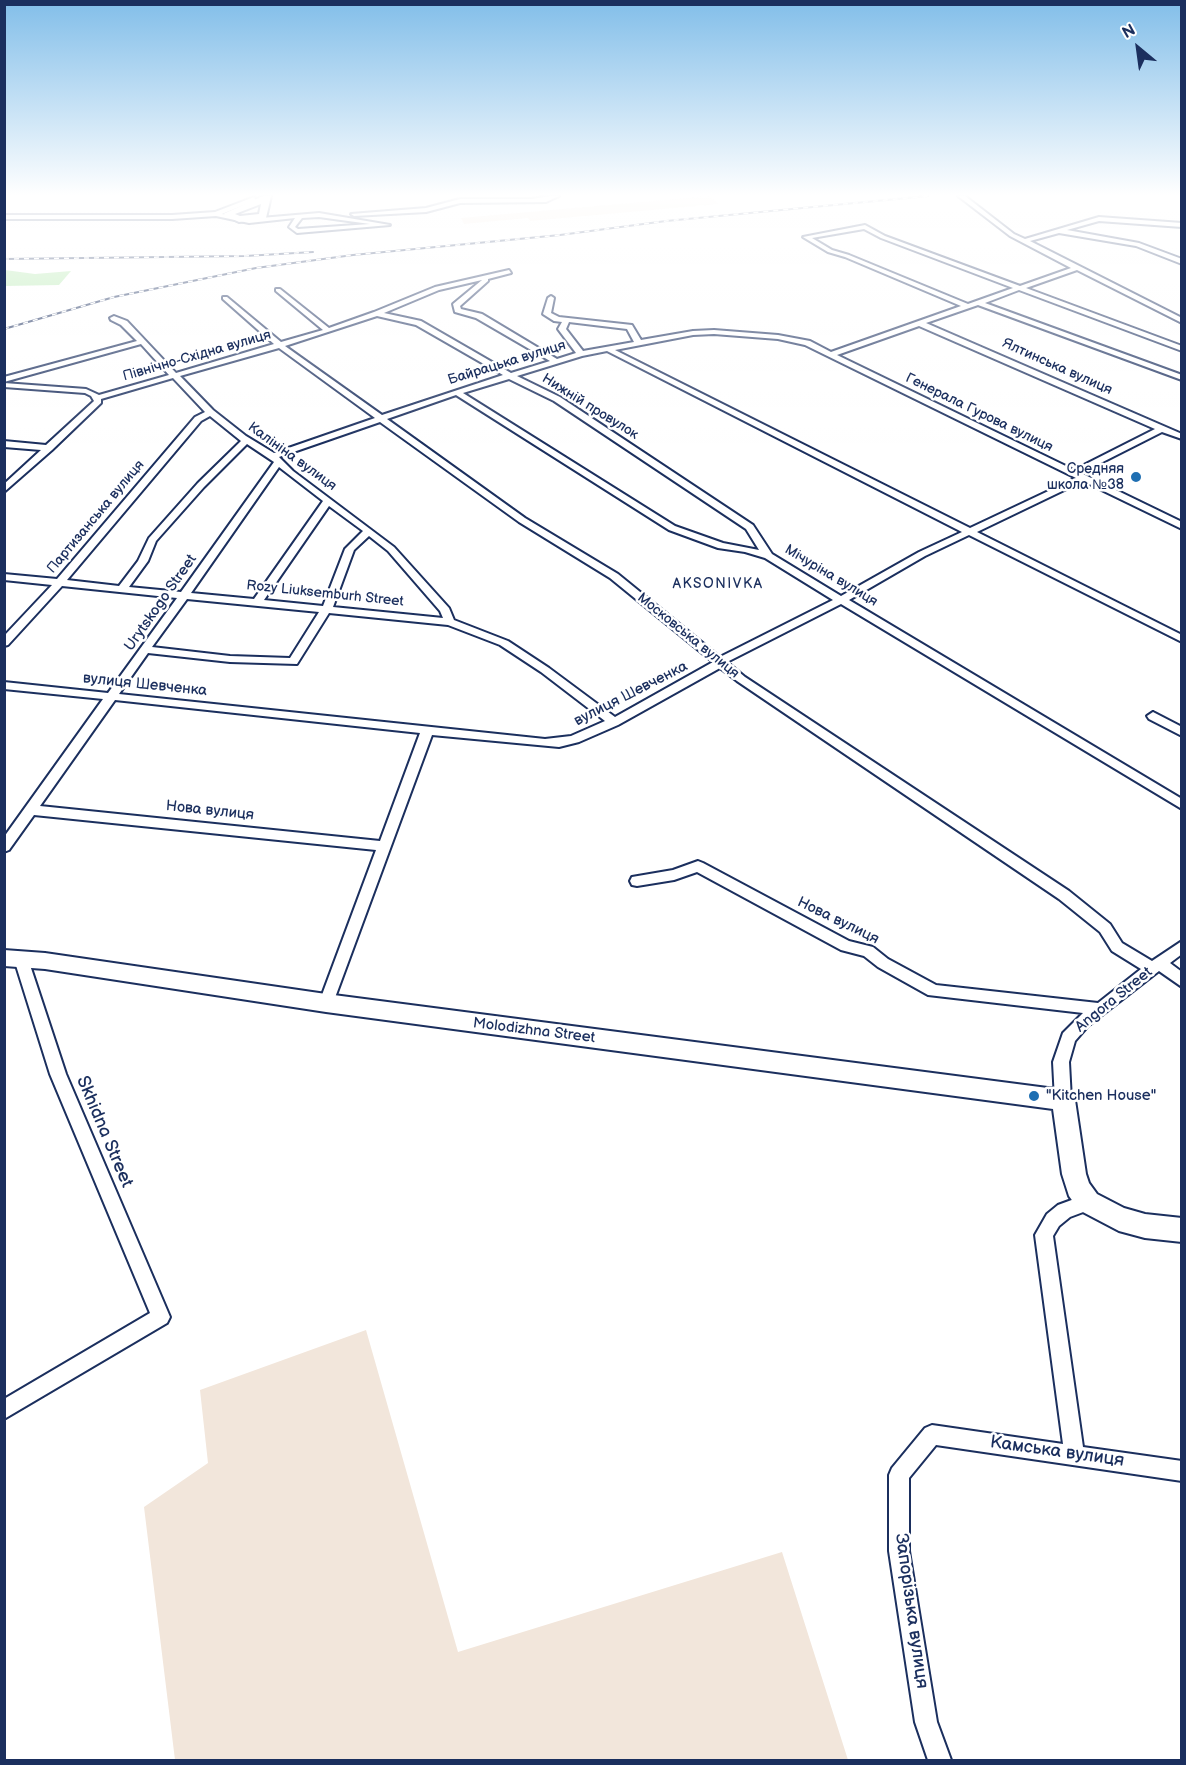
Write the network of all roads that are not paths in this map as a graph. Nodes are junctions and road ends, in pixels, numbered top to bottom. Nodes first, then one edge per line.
1 (481, 278) edge
2 (489, 278) edge
3 (902, 278) edge
4 (998, 278) edge
5 (1047, 278) edge
6 (1098, 278) edge
7 (1022, 287) junction
8 (278, 290) dead end
9 (225, 298) dead end
10 (550, 298) dead end
11 (979, 303) junction
12 (969, 306) junction
13 (377, 314) junction
14 (114, 318) dead end
15 (566, 320) junction
16 (1182, 321) edge
17 (921, 324) junction
18 (328, 331) junction
19 (757, 337) joint
20 (141, 342) junction
21 (639, 344) junction
22 (281, 346) junction
23 (608, 348) junction
24 (1182, 349) edge
25 (581, 354) junction
26 (831, 354) junction
27 (557, 362) junction
28 (176, 376) junction
29 (510, 376) junction
30 (1182, 378) edge
31 (4, 380) edge
32 (4, 385) edge
33 (457, 392) junction
34 (98, 400) junction
35 (210, 412) junction
36 (382, 418) junction
37 (1162, 428) junction
38 (1182, 437) edge
39 (246, 441) junction
40 (4, 444) edge
41 (49, 448) junction
42 (275, 460) junction
43 (1077, 476) junction
44 (4, 489) edge
45 (328, 501) junction
46 (1182, 526) edge
47 (369, 531) junction
48 (971, 532) junction
49 (768, 556) junction
50 (4, 577) edge
51 (58, 584) junction
52 (121, 590) junction
53 (184, 597) junction
54 (842, 600) junction
55 (257, 602) junction
56 (327, 608) junction
57 (450, 622) junction
58 (1182, 639) edge
59 (4, 643) edge
60 (146, 650) junction
61 (719, 663) junction
62 (4, 685) edge
63 (113, 697) junction
64 (1153, 716) dead end
65 (614, 722) junction
66 (427, 731) junction
67 (1182, 732) edge
68 (1182, 805) edge
69 (32, 810) junction
70 (384, 846) junction
71 (4, 847) edge
72 (637, 881) dead end
73 (1182, 946) edge
74 (13, 959) edge
75 (1156, 966) junction
76 (1182, 981) edge
77 (326, 1003) junction
78 (1101, 1009) junction
79 (1063, 1100) junction
80 (1088, 1202) junction
81 (1182, 1230) edge
82 (4, 1410) edge
83 (932, 1435) joint
84 (1074, 1454) junction
85 (1182, 1471) edge
86 (939, 1761) edge

1 - 13 street, Північно-Східна вулиця
2 - 27 street
3 - 12 street
4 - 7 street
5 - 7 street
6 - 16 street
7 - 11 street
7 - 24 street
8 - 18 street
9 - 22 street, Московська вулиця
10 - 15 street
11 - 12 street
11 - 30 street
12 - 17 street
13 - 18 street, Північно-Східна вулиця
13 - 29 street, Нижній провулок
14 - 20 street, Калініна вулиця
15 - 21 street
15 - 25 street
17 - 26 street
17 - 37 street, Ялтинська вулиця
18 - 22 street, Північно-Східна вулиця
19 - 21 street, Байрацька вулиця
19 - 26 street, Генерала Гурова вулиця
20 - 28 street, Калініна вулиця
20 - 31 street
21 - 23 street, Байрацька вулиця
22 - 28 street, Північно-Східна вулиця
22 - 36 street, Московська вулиця
23 - 25 street, Байрацька вулиця
23 - 48 street
25 - 27 street, Байрацька вулиця
26 - 43 street, Генерала Гурова вулиця
27 - 29 street, Байрацька вулиця
28 - 34 street, Північно-Східна вулиця
28 - 35 street, Калініна вулиця
29 - 33 street, Байрацька вулиця
29 - 49 street, Нижній провулок
32 - 34 street
33 - 36 street, Байрацька вулиця
33 - 49 street, Мічуріна вулиця
34 - 41 street
35 - 39 street, Калініна вулиця
35 - 51 street, Партизанська вулиця
36 - 42 street, Байрацька вулиця
36 - 61 street, Московська вулиця
37 - 38 street, Ялтинська вулиця
37 - 43 street, вулиця Шевченка
39 - 42 street, Калініна вулиця
39 - 52 street
40 - 41 street
41 - 44 street
42 - 45 street, Калініна вулиця
42 - 53 street, Urytskogo Street
43 - 46 street, Генерала Гурова вулиця
43 - 48 street, вулиця Шевченка
45 - 47 street, Калініна вулиця
45 - 55 street
47 - 56 street
47 - 57 street, Калініна вулиця
48 - 54 street, вулиця Шевченка
48 - 58 street
49 - 54 street, Мічуріна вулиця
50 - 51 street, Rozy Liuksemburh Street
51 - 52 street, Rozy Liuksemburh Street
51 - 59 street, Партизанська вулиця
52 - 53 street, Rozy Liuksemburh Street
53 - 55 street, Rozy Liuksemburh Street
53 - 60 street, Urytskogo Street
54 - 61 street, вулиця Шевченка
54 - 68 street, Мічуріна вулиця
55 - 56 street, Rozy Liuksemburh Street
56 - 57 street, Rozy Liuksemburh Street
56 - 60 street
57 - 65 street, Rozy Liuksemburh Street
60 - 63 street, Urytskogo Street
61 - 65 street, вулиця Шевченка
61 - 75 street, Московська вулиця
62 - 63 street, вулиця Шевченка
63 - 66 street, вулиця Шевченка
63 - 69 street, Urytskogo Street
64 - 67 street
65 - 66 street, вулиця Шевченка
66 - 70 street
69 - 70 street, Нова вулиця
69 - 71 street, Urytskogo Street
70 - 77 street
72 - 78 street, Нова вулиця
73 - 75 street, Angora Street
74 - 77 street, Molodizhna Street
74 - 82 street, Skhidna Street
75 - 76 street, Московська вулиця
75 - 78 street, Angora Street
77 - 79 street, Molodizhna Street
78 - 79 street, Angora Street
79 - 80 street
80 - 81 street
80 - 84 street
83 - 84 street, Камська вулиця
83 - 86 street, Запорізька вулиця
84 - 85 street, Камська вулиця

